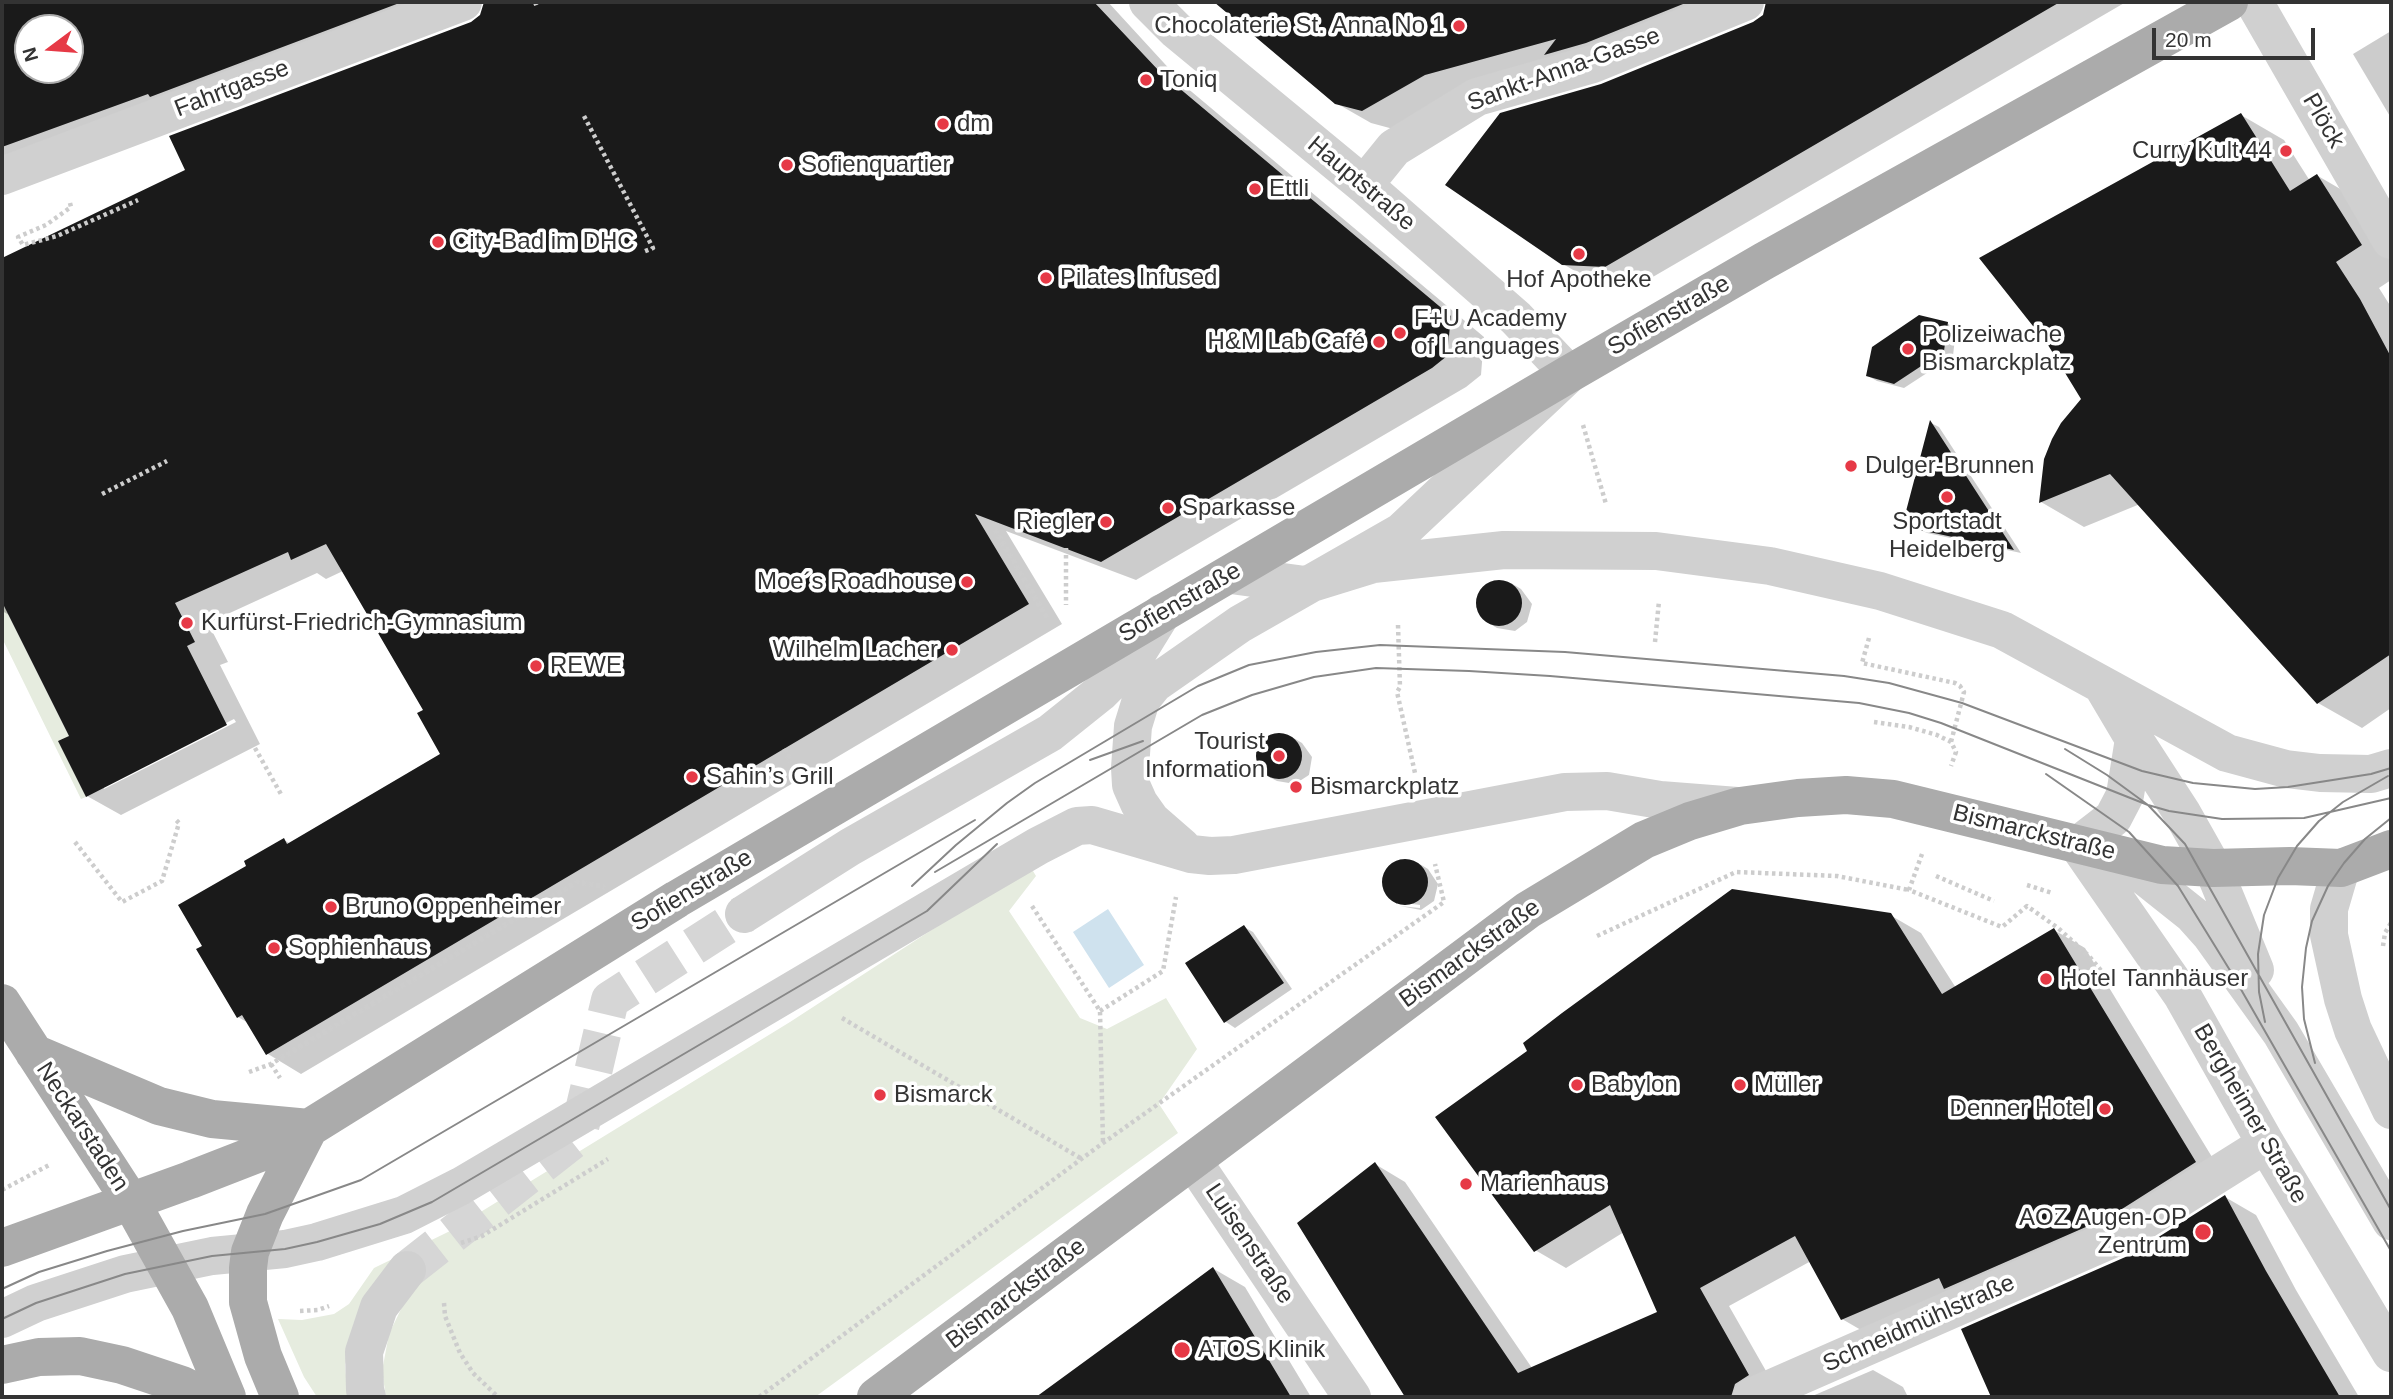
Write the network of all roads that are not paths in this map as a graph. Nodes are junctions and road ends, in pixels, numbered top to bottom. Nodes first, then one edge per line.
1 (463, 2) edge
2 (1147, 2) edge
3 (1745, 2) edge
4 (2230, 2) edge
5 (2254, 2) edge
6 (2, 176) edge
7 (1364, 185) junction
8 (2391, 240) edge
9 (1569, 374) junction
10 (1231, 575) junction
11 (1305, 585) junction
12 (1163, 613) junction
13 (2102, 685) junction
14 (2134, 739) junction
15 (2391, 768) edge
16 (1740, 806) junction
17 (2078, 845) junction
18 (2391, 849) edge
19 (1191, 854) junction
20 (2213, 868) junction
21 (2341, 868) junction
22 (744, 914) tunnel mouth
23 (2, 1003) edge
24 (2281, 1033) junction
25 (34, 1053) junction
26 (2391, 1110) edge
27 (309, 1128) junction
28 (2266, 1144) junction
29 (1193, 1161) junction
30 (131, 1202) junction
31 (2391, 1221) edge
32 (5, 1246) edge
33 (250, 1252) junction
34 (165, 1264) junction
35 (407, 1270) tunnel mouth
36 (2, 1319) edge
37 (2391, 1353) edge
38 (2, 1365) edge
39 (2, 1385) edge
40 (8, 1397) edge
41 (206, 1397) edge
42 (227, 1397) edge
43 (280, 1397) edge
44 (367, 1397) edge
45 (876, 1397) edge
46 (1352, 1397) edge
47 (1752, 1397) edge

1 - 6 street, Fahrtgasse
2 - 7 street, Hauptstraße
3 - 7 street, Sankt-Anna-Gasse
4 - 9 main road, Sofienstraße
5 - 8 street, Plöck
7 - 9 street, Hauptstraße
9 - 10 main road, Sofienstraße
9 - 11 street
10 - 11 street
10 - 12 main road, Sofienstraße
11 - 13 street
11 - 19 street
12 - 22 street
12 - 27 main road, Sofienstraße
13 - 14 street
13 - 15 street
14 - 17 street
14 - 20 street
16 - 17 main road, Bismarckstraße
16 - 19 street
16 - 29 main road, Bismarckstraße
17 - 20 main road, Bismarckstraße
17 - 24 street
17 - 28 street, Bergheimer Straße
18 - 21 main road
19 - 33 street
20 - 21 main road, Bismarckstraße
20 - 24 street
21 - 26 street
23 - 25 main road, Neckarstaden
24 - 31 street
25 - 27 main road, Neckarstaden
25 - 30 main road, Neckarstaden
27 - 30 main road, Sofienstraße
27 - 33 main road
28 - 37 street, Bergheimer Straße
28 - 47 street, Schneidmühlstraße
29 - 45 main road, Bismarckstraße
29 - 46 street, Luisenstraße
30 - 32 main road, Sofienstraße
30 - 34 main road, Neckarstaden
33 - 34 street
33 - 43 main road
34 - 36 street
34 - 42 main road, Neckarstaden
35 - 44 street
38 - 41 main road
39 - 40 main road

